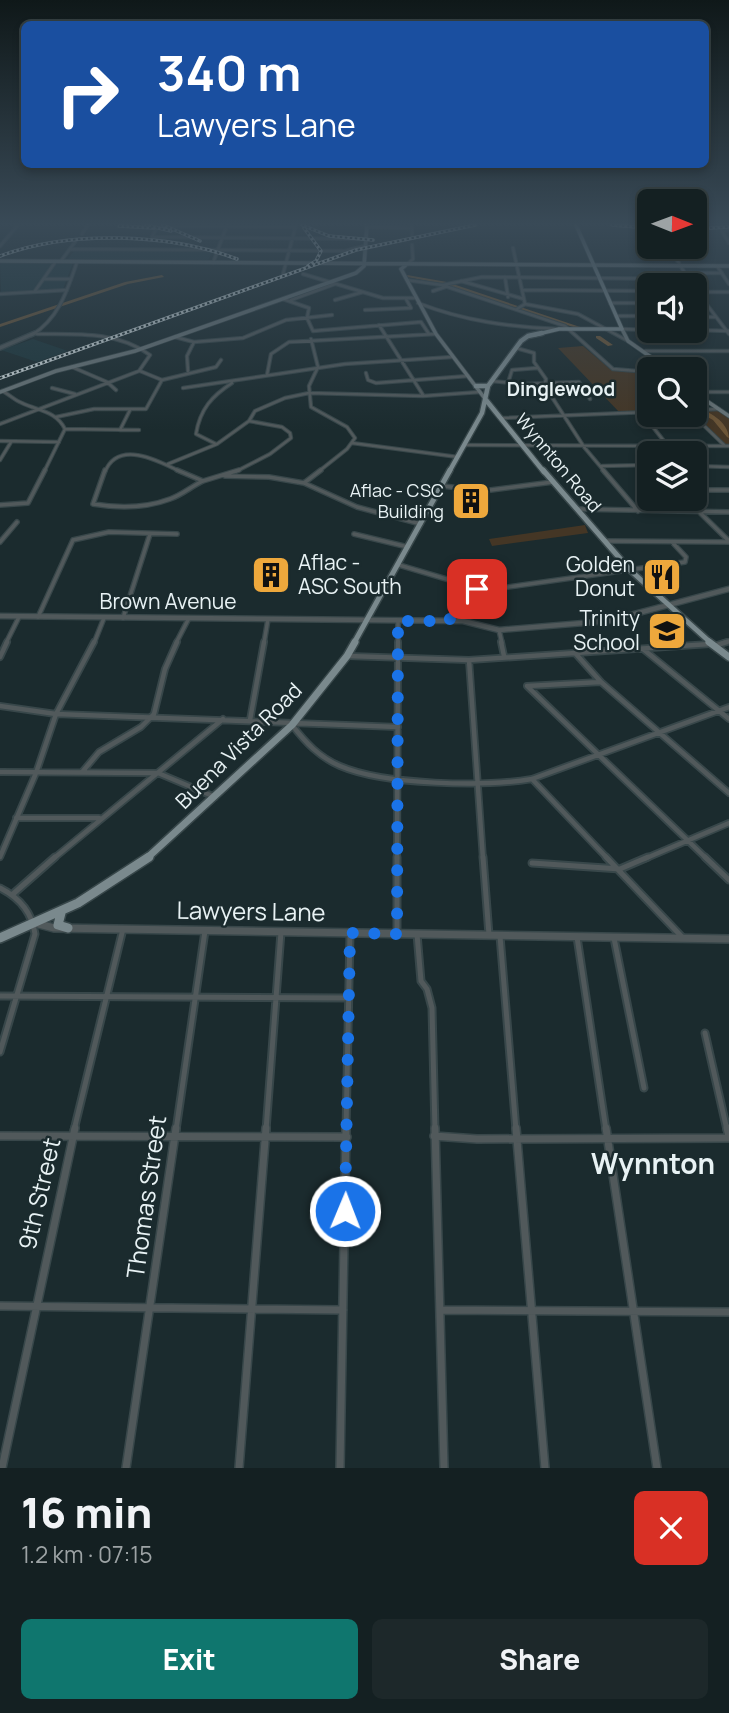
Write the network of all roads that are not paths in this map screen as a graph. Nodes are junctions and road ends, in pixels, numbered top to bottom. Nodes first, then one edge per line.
1 (66, 294) edge
2 (298, 294) edge
3 (309, 294) edge
4 (359, 294) edge
5 (369, 294) edge
6 (414, 294) edge
7 (474, 294) edge
8 (498, 294) edge
9 (507, 294) edge
10 (523, 294) edge
11 (606, 294) edge
12 (508, 297) junction
13 (282, 299) junction
14 (406, 299) junction
15 (524, 299) junction
16 (335, 300) dead end
17 (417, 300) junction
18 (289, 301) junction
19 (610, 303) junction
20 (637, 303) edge
21 (521, 307) junction
22 (707, 308) edge
23 (365, 310) dead end
24 (332, 315) dead end
25 (616, 316) junction
26 (637, 316) edge
27 (307, 317) junction
28 (707, 317) edge
29 (715, 317) junction
30 (379, 325) junction
31 (519, 327) junction
32 (336, 329) junction
33 (559, 329) junction
34 (572, 329) junction
35 (607, 329) junction
36 (622, 329) junction
37 (637, 330) edge
38 (707, 331) edge
39 (728, 332) edge
40 (37, 334) junction
41 (429, 334) junction
42 (436, 334) junction
43 (533, 334) junction
44 (383, 336) junction
45 (174, 337) junction
46 (340, 338) junction
47 (311, 339) junction
48 (628, 341) junction
49 (194, 342) junction
50 (0, 348) edge
51 (516, 348) junction
52 (140, 349) junction
53 (645, 351) junction
54 (729, 351) edge
55 (452, 357) junction
56 (653, 357) edge
57 (221, 360) dead end
58 (398, 360) junction
59 (72, 367) junction
60 (318, 368) junction
61 (538, 368) junction
62 (139, 371) junction
63 (188, 371) junction
64 (637, 371) edge
65 (366, 373) dead end
66 (267, 375) junction
67 (468, 376) junction
68 (162, 380) junction
69 (236, 380) junction
70 (414, 380) junction
71 (109, 383) junction
72 (508, 383) junction
73 (545, 383) junction
74 (490, 384) junction
75 (476, 386) junction
76 (52, 388) dead end
77 (183, 388) dead end
78 (116, 390) dead end
79 (1, 391) edge
80 (584, 391) junction
81 (481, 392) junction
82 (707, 392) edge
83 (729, 392) edge
84 (309, 393) junction
85 (76, 395) junction
86 (423, 396) junction
87 (590, 399) dead end
88 (486, 400) junction
89 (707, 400) edge
90 (40, 408) junction
91 (130, 410) junction
92 (707, 410) edge
93 (637, 412) edge
94 (726, 412) edge
95 (565, 416) junction
96 (56, 417) junction
97 (501, 418) junction
98 (249, 421) junction
99 (0, 424) edge
100 (707, 425) edge
101 (653, 427) edge
102 (65, 429) junction
103 (120, 430) junction
104 (139, 430) dead end
105 (0, 441) edge
106 (12, 441) junction
107 (664, 441) edge
108 (59, 442) junction
109 (352, 443) junction
110 (216, 444) junction
111 (465, 444) junction
112 (524, 446) junction
113 (584, 446) junction
114 (637, 446) edge
115 (707, 446) edge
116 (727, 446) edge
117 (458, 457) junction
118 (0, 460) edge
119 (168, 464) junction
120 (243, 466) junction
121 (601, 466) junction
122 (637, 466) edge
123 (707, 466) edge
124 (729, 467) edge
125 (224, 476) junction
126 (253, 476) junction
127 (204, 481) junction
128 (554, 482) junction
129 (304, 483) junction
130 (443, 486) junction
131 (707, 490) edge
132 (729, 490) edge
133 (0, 505) edge
134 (579, 509) junction
135 (637, 510) edge
136 (637, 511) edge
137 (699, 511) joint
138 (729, 512) edge
139 (17, 522) dead end
140 (422, 524) junction
141 (150, 534) junction
142 (177, 534) dead end
143 (354, 534) dead end
144 (606, 541) junction
145 (0, 542) edge
146 (672, 542) junction
147 (729, 542) edge
148 (408, 547) junction
149 (399, 565) junction
150 (634, 571) junction
151 (477, 589) junction
152 (729, 589) edge
153 (669, 606) junction
154 (0, 616) edge
155 (19, 617) junction
156 (38, 617) junction
157 (104, 618) junction
158 (122, 618) junction
159 (188, 618) junction
160 (268, 619) junction
161 (367, 620) junction
162 (398, 621) junction
163 (449, 621) junction
164 (499, 630) junction
165 (729, 641) edge
166 (712, 645) junction
167 (642, 648) junction
168 (575, 653) junction
169 (347, 656) junction
170 (504, 656) junction
171 (0, 657) edge
172 (729, 657) edge
173 (398, 659) junction
174 (468, 660) junction
175 (601, 682) junction
176 (0, 706) edge
177 (729, 707) edge
178 (718, 710) junction
179 (56, 714) junction
180 (153, 716) junction
181 (224, 719) junction
182 (729, 719) edge
183 (250, 720) junction
184 (292, 725) junction
185 (398, 727) junction
186 (659, 732) junction
187 (597, 755) junction
188 (82, 771) junction
189 (0, 772) edge
190 (36, 773) junction
191 (158, 773) junction
192 (398, 778) junction
193 (532, 779) junction
194 (477, 782) junction
195 (729, 793) edge
196 (215, 797) junction
197 (16, 818) junction
198 (99, 818) junction
199 (729, 823) edge
200 (685, 841) junction
201 (0, 857) edge
202 (532, 863) dead end
203 (620, 869) junction
204 (729, 880) edge
205 (0, 888) edge
206 (13, 894) junction
207 (61, 913) junction
208 (34, 923) junction
209 (68, 928) junction
210 (123, 929) junction
211 (205, 931) junction
212 (281, 932) junction
213 (350, 933) junction
214 (397, 934) junction
215 (417, 934) junction
216 (489, 936) junction
217 (500, 936) junction
218 (577, 937) junction
219 (0, 938) edge
220 (614, 938) junction
221 (684, 939) junction
222 (729, 940) edge
223 (0, 996) edge
224 (196, 996) junction
225 (16, 997) junction
226 (107, 998) junction
227 (275, 999) junction
228 (349, 999) junction
229 (705, 1033) dead end
230 (0, 1052) edge
231 (645, 1087) dead end
232 (73, 1135) junction
233 (0, 1136) edge
234 (175, 1136) junction
235 (265, 1136) junction
236 (434, 1136) junction
237 (346, 1137) junction
238 (729, 1137) edge
239 (516, 1138) junction
240 (607, 1138) junction
241 (0, 1306) edge
242 (151, 1306) junction
243 (34, 1308) junction
244 (250, 1309) junction
245 (343, 1310) junction
246 (442, 1310) junction
247 (530, 1310) junction
248 (729, 1311) edge
249 (633, 1312) junction
250 (2, 1468) edge
251 (127, 1468) edge
252 (239, 1468) edge
253 (340, 1468) edge
254 (444, 1468) edge
255 (545, 1468) edge
256 (657, 1468) edge

1 - 40 street
2 - 13 main road
3 - 18 street
4 - 16 street
5 - 14 street
6 - 17 main road, Wynnton Road
7 - 21 street
8 - 12 street
9 - 12 street
10 - 15 street
11 - 19 main road
12 - 15 street
13 - 18 street
13 - 45 main road
14 - 17 street
14 - 23 street
15 - 21 street
17 - 31 street
17 - 42 main road, Wynnton Road
18 - 27 street
19 - 20 street
19 - 25 main road
21 - 34 street
21 - 35 street
22 - 29 street
24 - 27 street
25 - 26 street
25 - 36 main road
27 - 32 street
27 - 49 street
28 - 29 street
29 - 39 street
30 - 32 street
30 - 41 street
30 - 44 street
31 - 33 street
31 - 43 street
32 - 46 street
33 - 34 main road, Buena Vista Road
33 - 43 main road, Buena Vista Road
34 - 35 main road, Buena Vista Road
34 - 64 street
35 - 36 main road, Buena Vista Road
35 - 48 street
36 - 37 street
36 - 48 main road
38 - 39 street
40 - 50 street
40 - 52 street
41 - 42 street
41 - 44 street
42 - 55 main road, Wynnton Road
43 - 51 main road, Buena Vista Road
44 - 46 street
44 - 58 street
45 - 49 street
45 - 52 main road
46 - 47 street
47 - 60 street
47 - 66 street
48 - 53 main road
49 - 63 street
51 - 61 street
51 - 74 main road, Buena Vista Road
52 - 59 main road
52 - 62 street
53 - 54 street
53 - 56 main road
55 - 58 street
55 - 67 main road, Wynnton Road
57 - 63 street
58 - 60 street
58 - 70 street
59 - 71 street
59 - 79 main road
60 - 66 street
60 - 84 street
61 - 72 street
61 - 73 street
62 - 68 street
62 - 71 street
63 - 68 street
65 - 70 street
66 - 69 street
67 - 70 street
67 - 75 main road, Wynnton Road
68 - 91 street
69 - 77 street
69 - 110 street
70 - 86 street
71 - 78 street
71 - 85 street
72 - 73 street
72 - 74 street
73 - 80 street
74 - 75 main road
74 - 88 main road, Buena Vista Road
75 - 81 main road, Wynnton Road
76 - 85 street
79 - 90 street
80 - 87 street
80 - 95 street
81 - 86 street
81 - 88 main road, Wynnton Road
82 - 83 street
84 - 86 street
84 - 98 street
84 - 109 street
85 - 90 street
88 - 97 main road, Wynnton Road
88 - 111 main road, Buena Vista Road
89 - 94 main road
90 - 96 street
90 - 99 street
91 - 96 street
91 - 103 street
92 - 94 street
93 - 95 street
95 - 97 street
95 - 113 street
96 - 102 street
97 - 112 main road, Wynnton Road
98 - 110 street
98 - 120 street
100 - 116 street
101 - 107 street
102 - 103 street
102 - 108 street
103 - 104 street
105 - 106 street
106 - 108 street
106 - 118 street
108 - 133 street
109 - 117 street
109 - 129 street
110 - 119 street
111 - 112 street
111 - 117 main road, Buena Vista Road
112 - 113 street
112 - 128 main road, Wynnton Road
113 - 114 street
113 - 121 street
115 - 116 street
117 - 130 main road, Buena Vista Road
119 - 127 street
119 - 127 street
120 - 125 street
120 - 126 street
121 - 122 street
121 - 135 street
123 - 124 street
125 - 126 street
125 - 127 street
126 - 129 street
128 - 130 street
128 - 134 main road, Wynnton Road
129 - 140 street
130 - 140 main road, Buena Vista Road
131 - 132 street
134 - 136 street
134 - 144 main road, Wynnton Road
137 - 138 street
137 - 147 street
139 - 145 street
140 - 148 main road, Buena Vista Road
141 - 142 street
141 - 156 street
141 - 158 street
143 - 148 street
144 - 146 street
144 - 150 main road, Wynnton Road
146 - 147 street
146 - 150 street
148 - 149 main road, Buena Vista Road
149 - 151 street
149 - 161 main road, Buena Vista Road
150 - 151 street
150 - 153 main road, Wynnton Road
151 - 163 street
152 - 153 street, Brown Avenue
153 - 164 street, Brown Avenue
153 - 166 main road, Wynnton Road
154 - 155 street, Brown Avenue
155 - 156 street, Brown Avenue
155 - 171 street
156 - 157 street, Brown Avenue
157 - 158 street, Brown Avenue
157 - 179 street
158 - 159 street, Brown Avenue
159 - 160 street, Brown Avenue
159 - 180 street
160 - 161 street, Brown Avenue
160 - 183 street
161 - 162 street, Brown Avenue
161 - 169 main road, Buena Vista Road
162 - 163 street, Brown Avenue
162 - 173 street
163 - 164 street, Brown Avenue
164 - 170 street
165 - 166 street
166 - 167 street
166 - 172 main road, Wynnton Road
167 - 168 street
167 - 178 street
168 - 170 street
168 - 175 street
169 - 173 street
169 - 184 main road, Buena Vista Road
170 - 174 street
173 - 174 street
173 - 185 street
174 - 194 street
175 - 186 street
175 - 187 street
176 - 179 street
177 - 178 street
178 - 182 street
178 - 186 street
179 - 180 street
179 - 190 street
180 - 181 street
180 - 188 street
181 - 183 street
181 - 191 street
183 - 184 street
184 - 185 street
184 - 192 street
184 - 196 main road, Buena Vista Road
185 - 192 street
186 - 187 street
186 - 195 street
187 - 193 street
187 - 200 street
188 - 190 street
188 - 191 street
189 - 190 street
190 - 197 street
191 - 196 street
191 - 198 street
192 - 194 street
192 - 214 street
193 - 194 street
193 - 203 street
194 - 216 street
196 - 207 main road, Buena Vista Road
197 - 198 street
197 - 201 street
198 - 206 street
199 - 200 street
200 - 203 street
200 - 204 street
202 - 203 street
203 - 221 street
205 - 206 street
206 - 208 street
207 - 208 main road, Buena Vista Road
207 - 209 main road
208 - 209 street, Lawyers Lane
208 - 219 main road, Buena Vista Road
208 - 225 street
209 - 210 street, Lawyers Lane
210 - 211 street, Lawyers Lane
210 - 226 street, 9th Street
211 - 212 street, Lawyers Lane
211 - 224 street, Thomas Street
212 - 213 street, Lawyers Lane
212 - 227 street
213 - 214 street, Lawyers Lane
213 - 228 street
214 - 215 street, Lawyers Lane
215 - 216 street, Lawyers Lane
215 - 236 street
216 - 217 street, Lawyers Lane
217 - 218 street, Lawyers Lane
217 - 239 street
218 - 220 street, Lawyers Lane
218 - 240 street
220 - 221 street, Lawyers Lane
220 - 231 street
221 - 222 street, Lawyers Lane
223 - 225 street
224 - 226 street
224 - 227 street
224 - 234 street, Thomas Street
225 - 226 street
225 - 230 street
226 - 232 street, 9th Street
227 - 228 street
227 - 235 street
228 - 237 street
229 - 238 street
232 - 233 street
232 - 234 street
232 - 243 street, 9th Street
234 - 235 street
234 - 242 street, Thomas Street
235 - 237 street
235 - 244 street
236 - 239 street
236 - 246 street
237 - 245 street
238 - 240 street
239 - 240 street
239 - 247 street
240 - 249 street
241 - 243 street
242 - 243 street
242 - 244 street
242 - 251 street, Thomas Street
243 - 250 street, 9th Street
244 - 245 street
244 - 252 street
245 - 253 street
246 - 247 street
246 - 254 street
247 - 249 street
247 - 255 street
248 - 249 street
249 - 256 street

